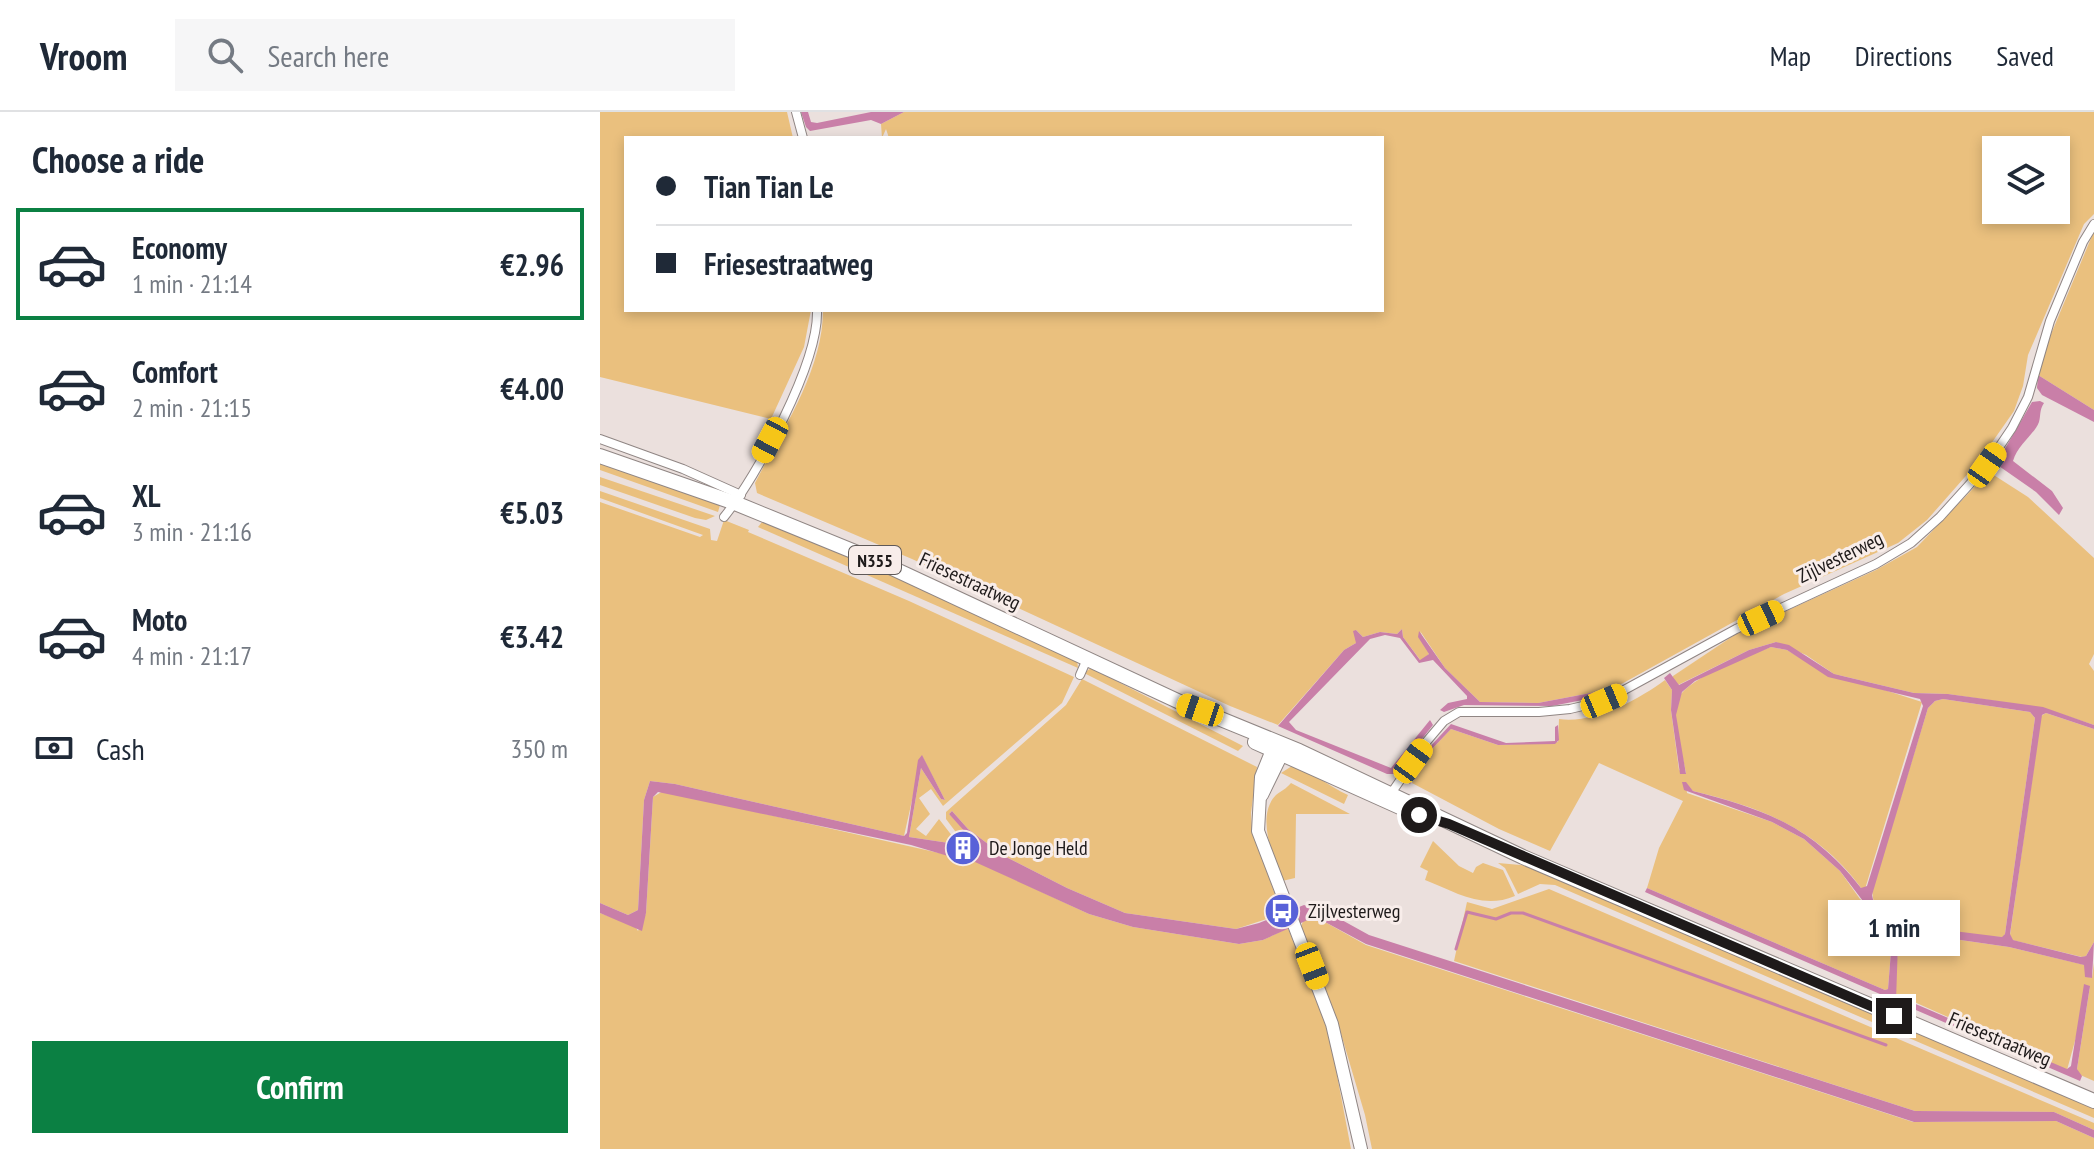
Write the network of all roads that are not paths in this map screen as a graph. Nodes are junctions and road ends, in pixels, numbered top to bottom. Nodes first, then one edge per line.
1 (796, 112) edge
2 (802, 136) edge
3 (2094, 224) edge
4 (817, 312) edge
5 (600, 439) edge
6 (600, 456) edge
7 (738, 499) junction
8 (724, 517) dead end
9 (1087, 659) junction
10 (1080, 675) dead end
11 (1278, 749) junction
12 (1388, 798) junction
13 (2094, 1101) edge
14 (1361, 1149) edge

1 - 2 street
3 - 12 street, Zijlvesterweg
4 - 7 street
5 - 7 street, Friesestraatweg
6 - 7 main road, Friesestraatweg / N355
7 - 8 street
7 - 9 main road, Friesestraatweg / N355
9 - 10 street
9 - 11 main road, Friesestraatweg / N355
11 - 12 main road, Friesestraatweg / N355
11 - 14 main road
12 - 13 main road, Friesestraatweg / N355

